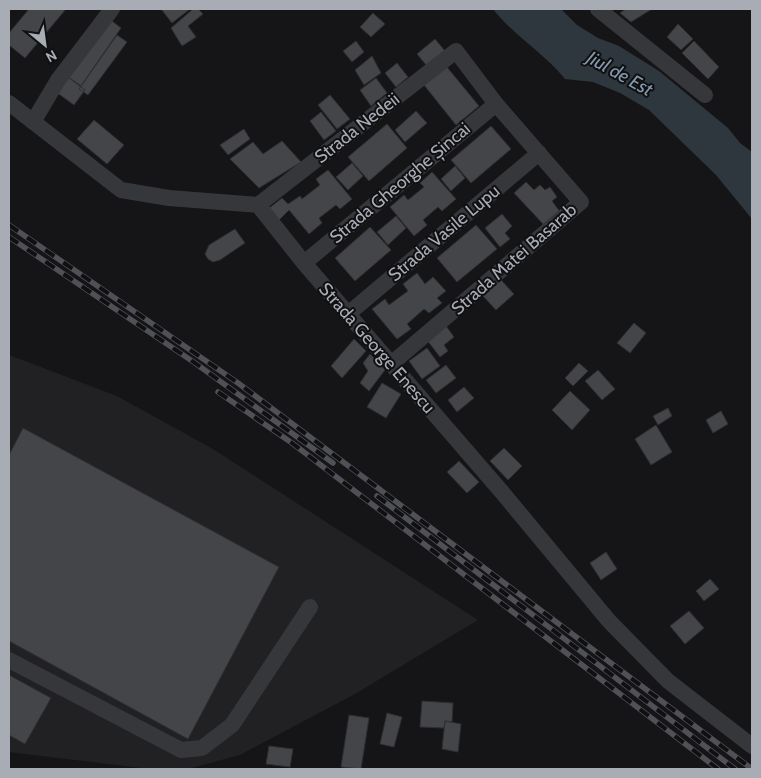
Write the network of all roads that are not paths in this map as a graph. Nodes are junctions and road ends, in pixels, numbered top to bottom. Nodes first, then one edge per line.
1 (112, 9) edge
2 (598, 9) edge
3 (456, 51) joint
4 (705, 95) dead end
5 (9, 103) edge
6 (496, 104) junction
7 (33, 122) junction
8 (539, 153) junction
9 (258, 206) junction
10 (304, 263) junction
11 (348, 314) junction
12 (391, 364) junction
13 (310, 607) dead end
14 (9, 660) edge
15 (752, 746) edge

1 - 7 street
2 - 4 street
3 - 6 street, Strada Matei Basarab
3 - 9 street, Strada Nedeii
5 - 7 street
6 - 8 street, Strada Matei Basarab
6 - 10 street, Strada Gheorghe Șincai
7 - 9 street
8 - 11 street, Strada Vasile Lupu
8 - 12 street, Strada Matei Basarab
9 - 10 street, Strada George Enescu
10 - 11 street, Strada George Enescu
11 - 12 street, Strada George Enescu
12 - 15 street, Strada George Enescu
13 - 14 street

